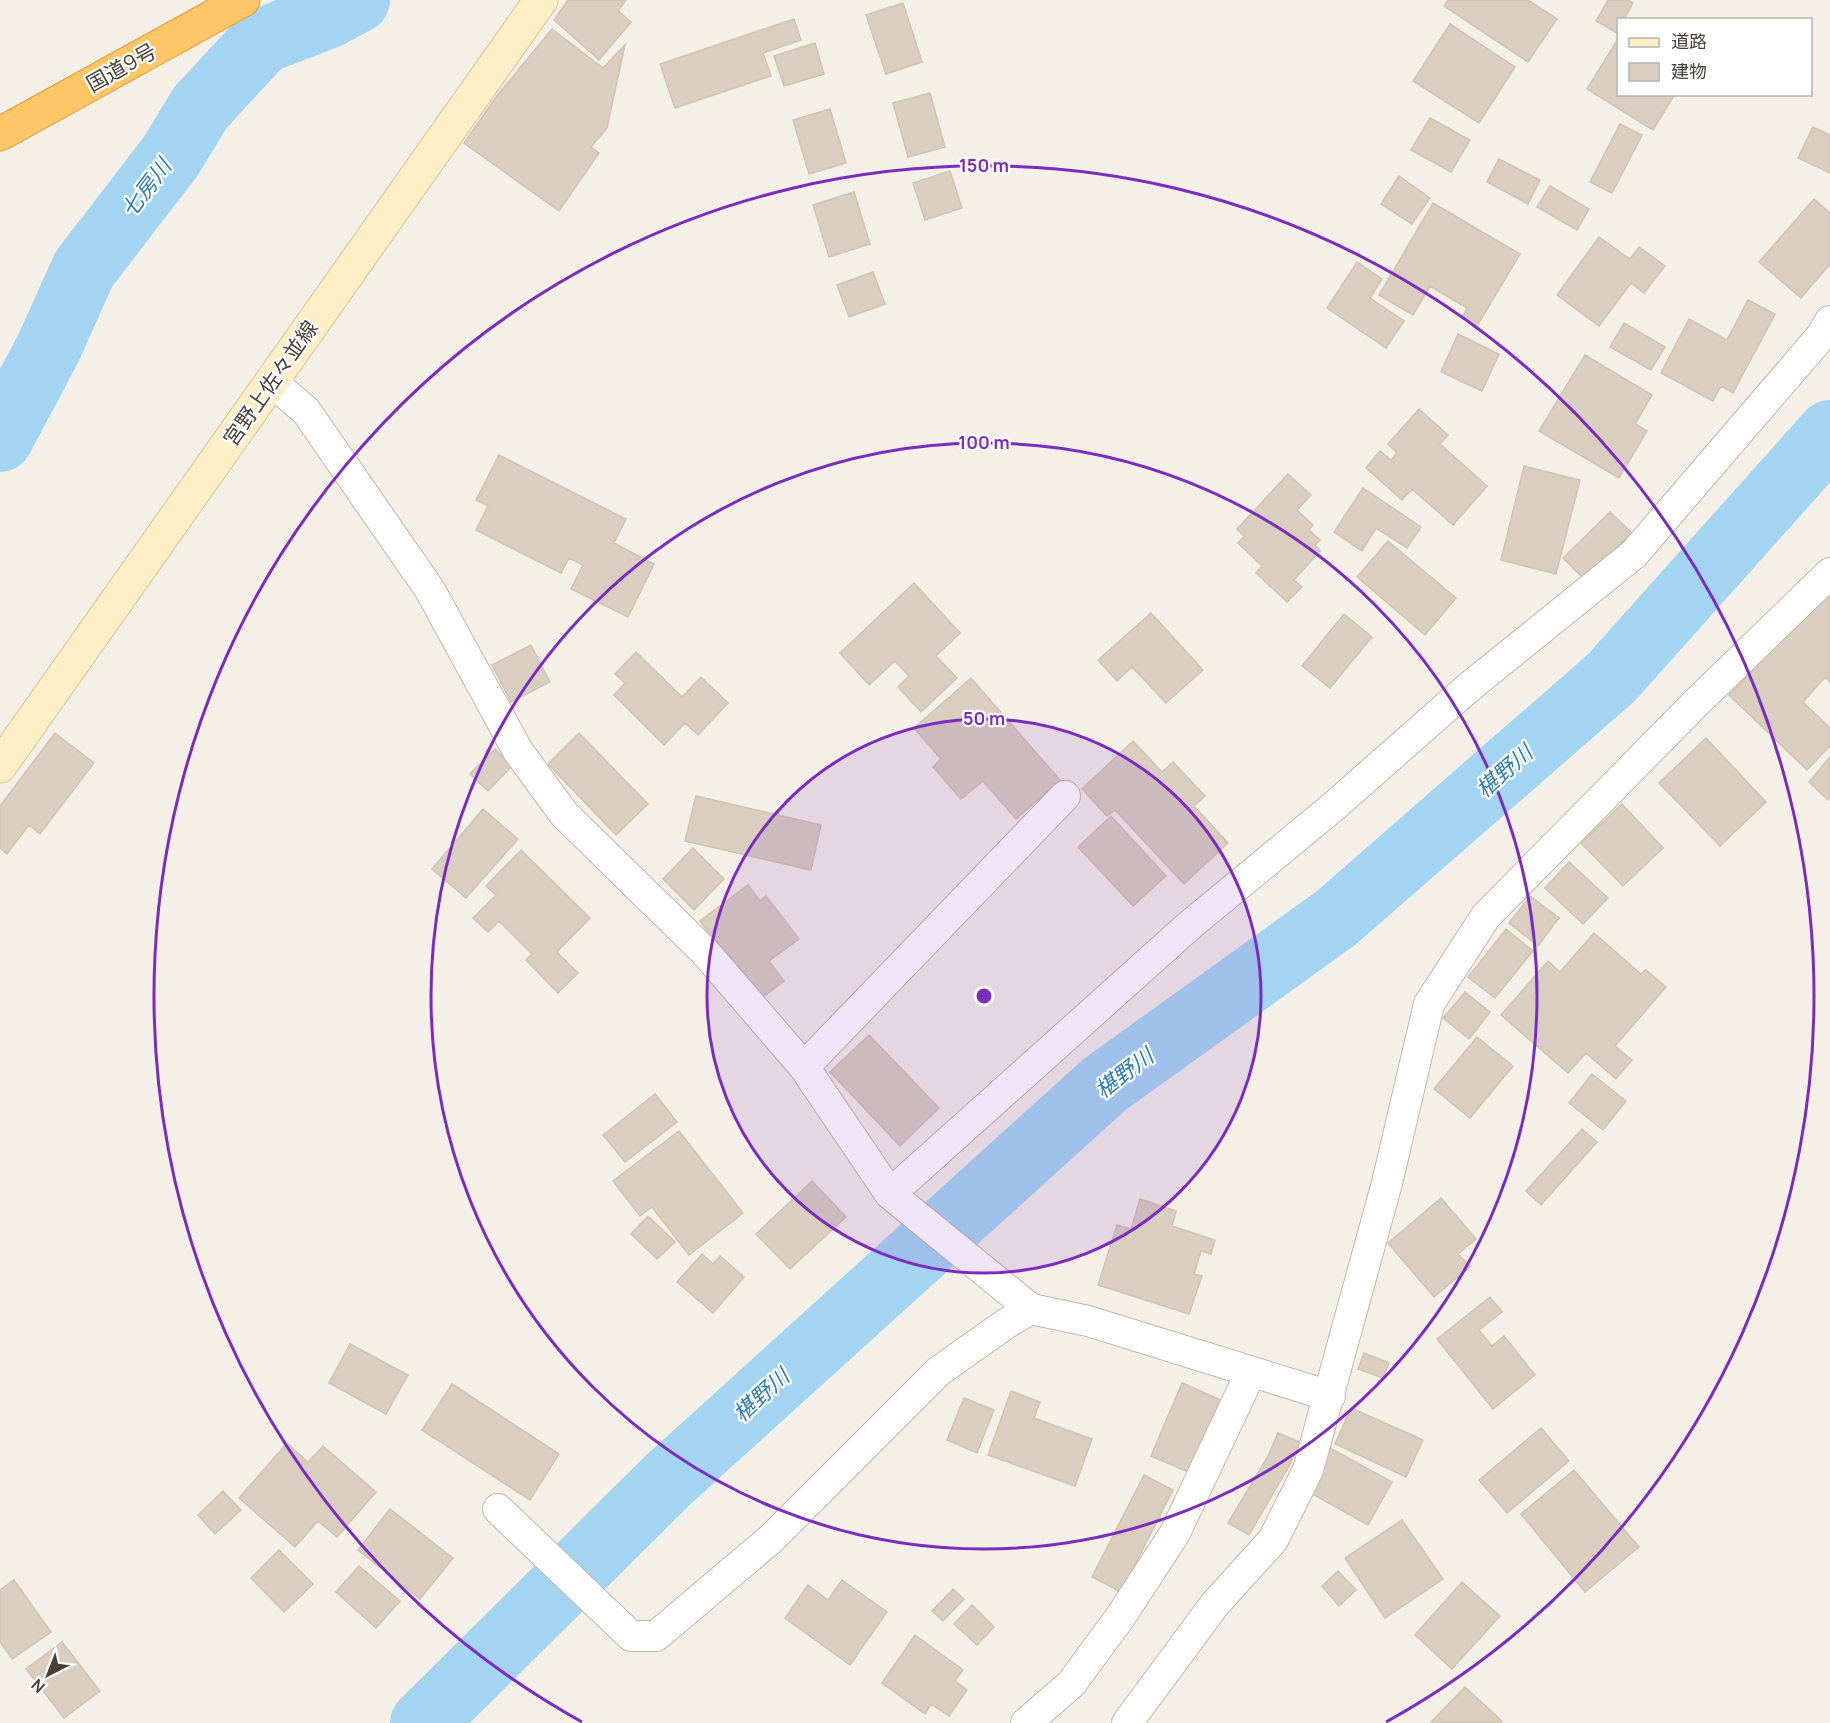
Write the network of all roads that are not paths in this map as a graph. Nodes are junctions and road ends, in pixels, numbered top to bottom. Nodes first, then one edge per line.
1 (243, 0) edge
2 (541, 0) edge
3 (0, 134) edge
4 (1830, 321) edge
5 (271, 381) junction
6 (1830, 573) edge
7 (0, 766) edge
8 (1065, 796) dead end
9 (804, 1067) junction
10 (894, 1198) junction
11 (1022, 1302) junction
12 (1258, 1374) junction
13 (1330, 1396) junction
14 (498, 1509) dead end
15 (1026, 1723) edge
16 (1127, 1723) edge

1 - 3 highway, 国道9号
2 - 5 main road, 宮野上佐々並線
4 - 10 street
5 - 7 main road, 宮野上佐々並線
5 - 9 street
6 - 13 street
8 - 9 street
9 - 10 street
10 - 11 street
11 - 12 street
11 - 14 street
12 - 13 street
12 - 15 street
13 - 16 street

